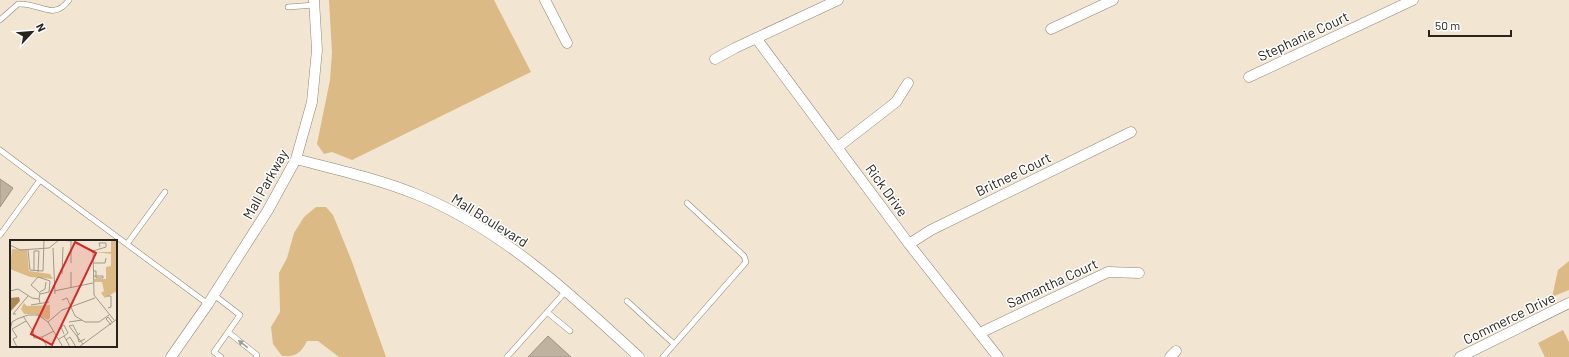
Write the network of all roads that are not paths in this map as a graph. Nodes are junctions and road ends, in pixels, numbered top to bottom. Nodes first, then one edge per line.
1 (69, 0) edge
2 (545, 0) edge
3 (838, 0) edge
4 (1113, 0) edge
5 (1413, 0) edge
6 (315, 2) edge
7 (288, 7) dead end
8 (0, 20) edge
9 (1051, 29) dead end
10 (756, 38) junction
11 (567, 43) dead end
12 (715, 59) dead end
13 (1249, 77) dead end
14 (908, 83) dead end
15 (1132, 132) dead end
16 (838, 147) junction
17 (0, 150) edge
18 (296, 159) junction
19 (40, 180) junction
20 (165, 192) dead end
21 (687, 203) dead end
22 (0, 235) edge
23 (127, 244) junction
24 (909, 244) junction
25 (1139, 273) dead end
26 (566, 291) junction
27 (214, 295) junction
28 (627, 301) dead end
29 (1569, 303) edge
30 (208, 304) junction
31 (547, 312) junction
32 (570, 331) dead end
33 (228, 332) junction
34 (980, 333) junction
35 (674, 344) junction
36 (171, 357) edge
37 (221, 357) edge
38 (256, 357) edge
39 (507, 357) edge
40 (639, 357) edge
41 (662, 357) edge
42 (998, 357) edge
43 (1460, 357) edge

1 - 8 lane
2 - 11 street
3 - 10 street
4 - 9 street
5 - 13 street, Stephanie Court
6 - 7 lane
6 - 18 street, Mall Parkway
10 - 12 street
10 - 16 street, Rick Drive
14 - 16 street
15 - 24 street, Britnee Court
16 - 24 street, Rick Drive
17 - 19 lane
18 - 26 street, Mall Boulevard
18 - 27 street, Mall Parkway
19 - 22 lane
19 - 23 lane
20 - 23 lane
21 - 35 lane
23 - 30 lane
24 - 34 street, Rick Drive
25 - 34 street, Samantha Court
26 - 31 lane
26 - 40 street, Mall Boulevard
27 - 30 street, Mall Parkway
27 - 33 lane
28 - 35 lane
29 - 43 street, Commerce Drive
30 - 36 street, Mall Parkway
31 - 32 lane
31 - 39 lane
33 - 37 lane
38 -> 33 lane
34 - 42 street, Rick Drive
35 - 41 lane

